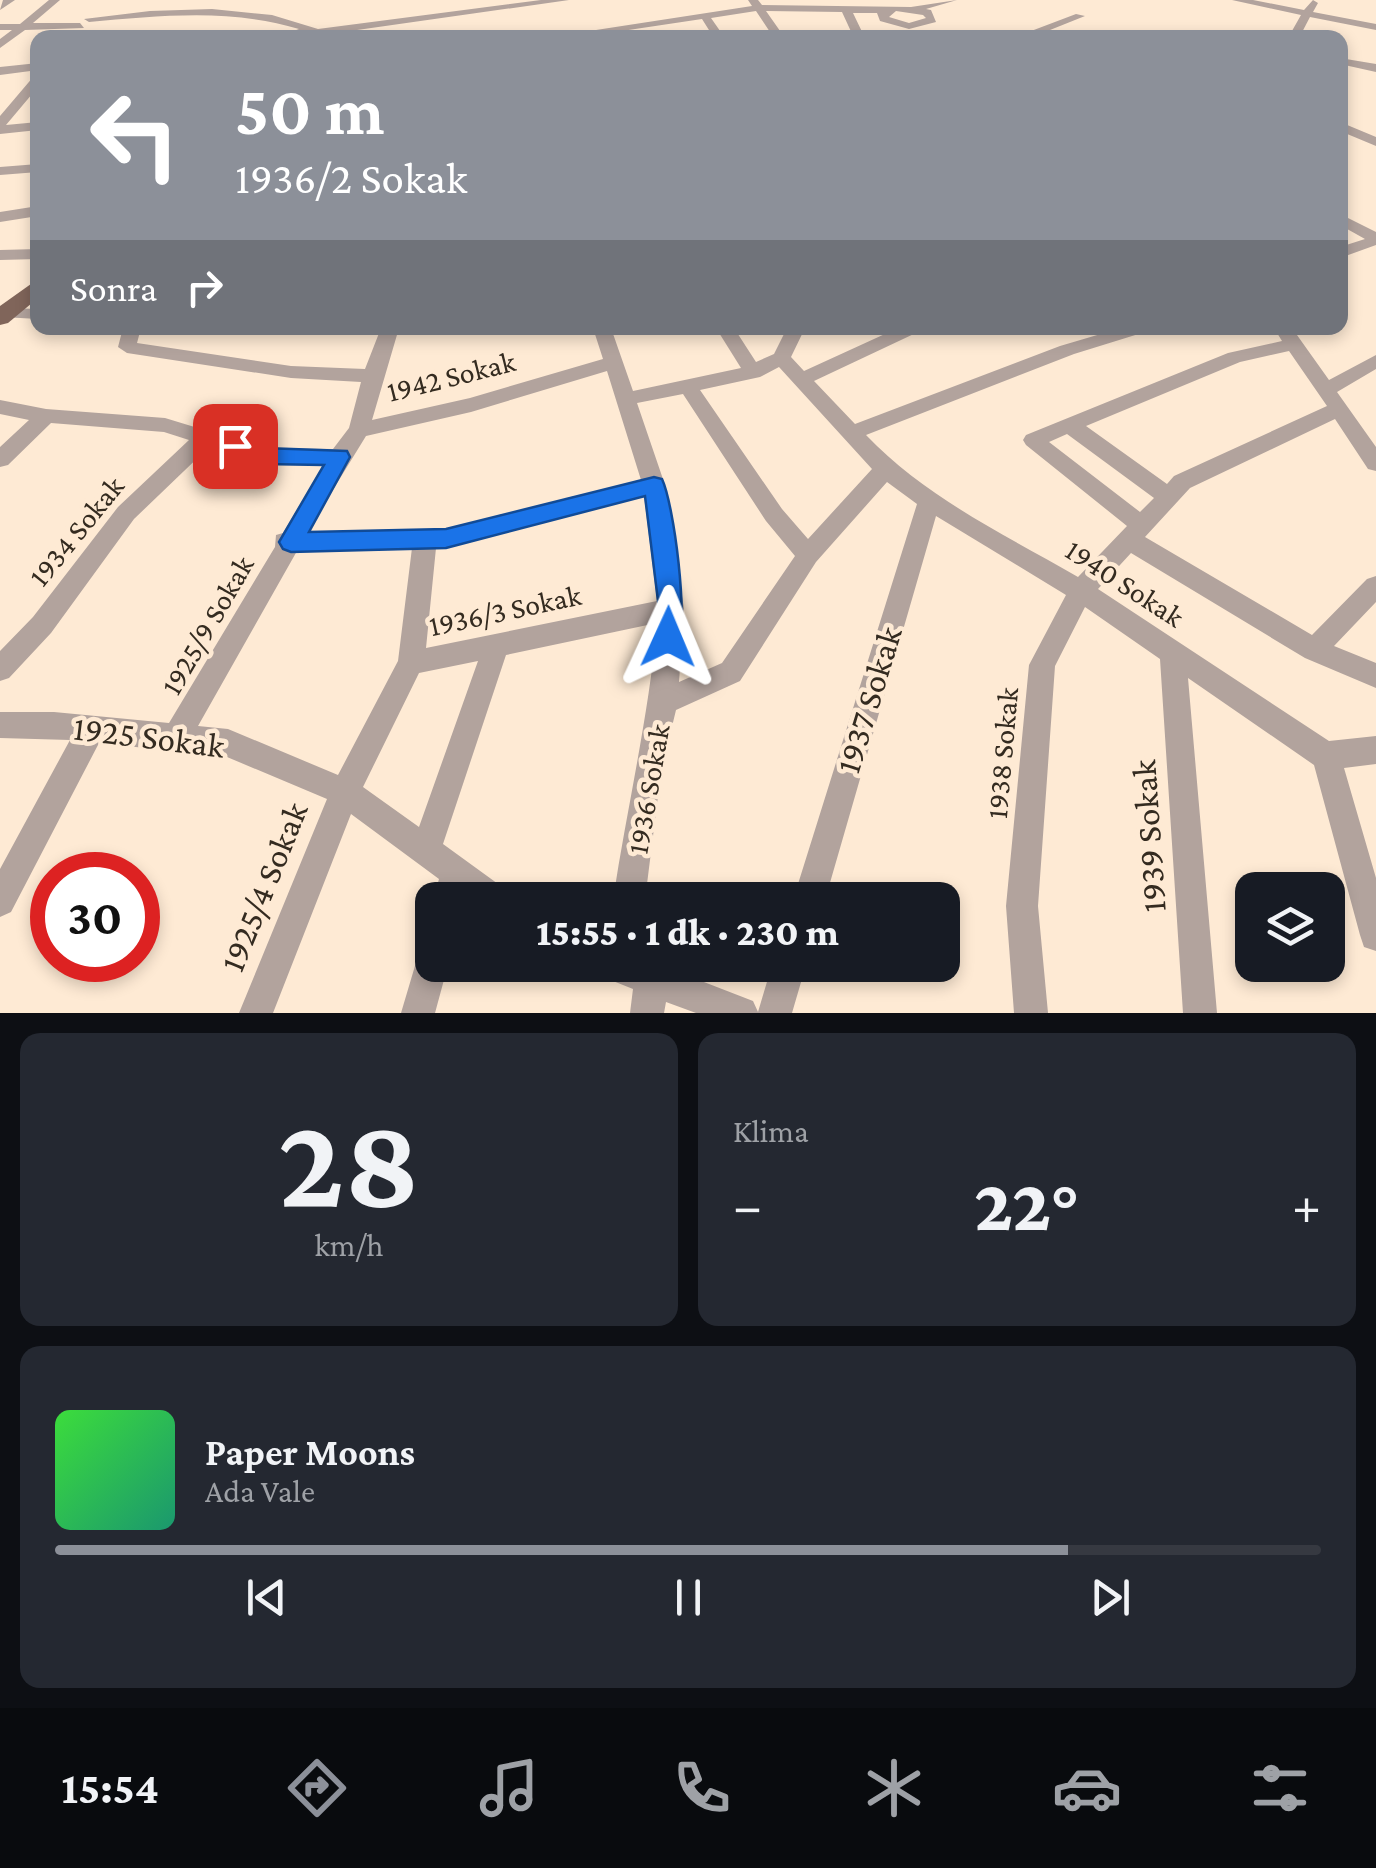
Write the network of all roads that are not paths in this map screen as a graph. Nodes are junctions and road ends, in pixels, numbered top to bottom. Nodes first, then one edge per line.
1 (10, 0) edge
2 (55, 0) edge
3 (114, 0) edge
4 (270, 0) edge
5 (564, 0) edge
6 (952, 0) edge
7 (1237, 0) edge
8 (1315, 0) edge
9 (550, 1) edge
10 (419, 4) dead end
11 (755, 4) edge
12 (202, 5) edge
13 (0, 7) edge
14 (256, 9) junction
15 (846, 9) junction
16 (440, 14) junction
17 (1307, 14) junction
18 (704, 15) junction
19 (884, 15) junction
20 (1080, 16) dead end
21 (926, 20) edge
22 (84, 23) junction
23 (642, 24) junction
24 (0, 27) edge
25 (20, 27) junction
26 (1376, 27) edge
27 (77, 30) edge
28 (237, 30) edge
29 (312, 30) edge
30 (339, 30) edge
31 (563, 30) edge
32 (613, 30) edge
33 (645, 30) edge
34 (714, 30) edge
35 (774, 30) edge
36 (856, 30) edge
37 (1043, 30) edge
38 (1298, 30) edge
39 (0, 45) edge
40 (1348, 62) edge
41 (30, 67) edge
42 (1376, 68) edge
43 (0, 71) edge
44 (30, 89) edge
45 (18, 103) junction
46 (0, 105) edge
47 (30, 126) edge
48 (0, 128) edge
49 (1348, 130) edge
50 (1376, 142) edge
51 (30, 169) edge
52 (0, 171) edge
53 (30, 212) edge
54 (0, 217) edge
55 (1348, 223) edge
56 (1376, 239) edge
57 (1348, 250) edge
58 (30, 254) edge
59 (0, 256) edge
60 (30, 293) edge
61 (30, 314) edge
62 (4, 316) edge
63 (130, 335) edge
64 (387, 335) edge
65 (605, 335) edge
66 (729, 335) edge
67 (792, 335) edge
68 (897, 335) edge
69 (1116, 335) edge
70 (1289, 336) edge
71 (781, 358) junction
72 (615, 362) junction
73 (1376, 362) edge
74 (752, 372) junction
75 (372, 376) junction
76 (800, 380) junction
77 (688, 388) junction
78 (626, 398) junction
79 (1333, 399) junction
80 (0, 407) edge
81 (46, 416) junction
82 (1069, 425) junction
83 (360, 430) junction
84 (849, 434) junction
85 (207, 436) junction
86 (339, 457) junction
87 (0, 459) edge
88 (1376, 463) edge
89 (885, 469) junction
90 (654, 485) junction
91 (1168, 496) junction
92 (930, 501) junction
93 (1134, 532) junction
94 (425, 539) junction
95 (288, 542) junction
96 (808, 555) junction
97 (1376, 586) edge
98 (1081, 592) junction
99 (671, 609) junction
100 (497, 643) junction
101 (1314, 650) junction
102 (1174, 653) junction
103 (411, 663) junction
104 (0, 670) edge
105 (1376, 676) edge
106 (664, 702) junction
107 (0, 725) edge
108 (91, 728) junction
109 (176, 738) junction
110 (1376, 750) edge
111 (1326, 756) junction
112 (346, 792) junction
113 (426, 850) junction
114 (450, 882) edge
115 (631, 882) edge
116 (814, 882) edge
117 (0, 901) edge
118 (1376, 935) edge
119 (426, 982) edge
120 (644, 982) edge
121 (784, 982) edge
122 (256, 1013) edge
123 (418, 1013) edge
124 (742, 1013) edge
125 (774, 1013) edge
126 (1030, 1013) edge
127 (1200, 1013) edge

1 - 13 street
2 - 25 street
3 - 22 street
4 - 14 street
5 - 9 street
6 - 21 street
7 - 17 street
8 - 17 street
9 - 16 street
9 - 31 street
10 - 16 street
11 - 15 street
11 - 18 street
11 - 35 street
12 - 14 street
12 - 22 street
14 - 28 street
14 - 29 street
15 - 19 street
15 - 36 street
16 - 30 street
17 - 26 street
17 - 38 street
18 - 23 street
18 - 34 street
19 - 21 street
19 - 21 street
20 - 37 street
22 - 25 street
22 - 27 street
23 - 32 street
23 - 33 street
24 - 25 street
25 - 39 street
40 - 42 street
41 - 43 street
44 - 45 street
45 - 46 street
45 - 48 street
47 - 48 street
49 - 50 street
51 - 52 street
53 - 54 street
55 - 56 street
56 - 57 street
58 - 59 street
60 - 62 main road
61 - 62 street
63 - 75 street
64 - 75 street, 1925/9 Sokak
65 - 72 street, 1936 Sokak
66 - 74 street
67 - 71 street
68 - 76 street
69 - 84 street
70 - 79 street
70 - 82 street
71 - 74 street
71 - 76 street, 1940 Sokak
72 - 78 street, 1936 Sokak
72 - 83 street, 1942 Sokak
73 - 79 street, 1938 Sokak
74 - 77 street
75 - 83 street, 1925/9 Sokak
76 - 84 street, 1940 Sokak
77 - 78 street
77 - 96 street
78 - 90 street, 1936 Sokak
79 - 88 street
79 - 91 street, 1938 Sokak
80 - 81 street
81 - 85 street
81 - 87 street
82 - 91 street
82 - 93 street
83 - 86 street, 1925/9 Sokak
84 - 89 street, 1940 Sokak
85 - 86 street
85 - 104 street, 1934 Sokak
86 - 95 street, 1925/9 Sokak
89 - 92 street, 1940 Sokak
89 - 96 street
90 - 94 street
90 - 99 street, 1936 Sokak
91 - 93 street, 1938 Sokak
92 - 98 street, 1940 Sokak
92 - 116 street, 1937 Sokak
93 - 98 street, 1938 Sokak
93 - 101 street
94 - 95 street
94 - 103 street
95 - 109 street, 1925/9 Sokak
96 - 106 street
97 - 101 street
98 - 102 street, 1940 Sokak
98 - 126 street, 1938 Sokak
99 - 100 street, 1936/3 Sokak
99 - 106 street, 1936 Sokak
100 - 103 street, 1936/3 Sokak
100 - 113 street
101 - 105 street
102 - 111 street, 1940 Sokak
102 - 127 street, 1939 Sokak
103 - 112 street, 1925/4 Sokak
106 - 115 street, 1936 Sokak
107 - 108 street, 1925 Sokak
108 - 109 street, 1925 Sokak
108 - 117 street
109 - 112 street, 1925 Sokak
110 - 111 street
111 - 118 street
112 - 113 street, 1925 Sokak
112 - 122 street, 1925/4 Sokak
113 - 114 street, 1925 Sokak
119 - 123 street
120 - 124 street
121 - 125 street

